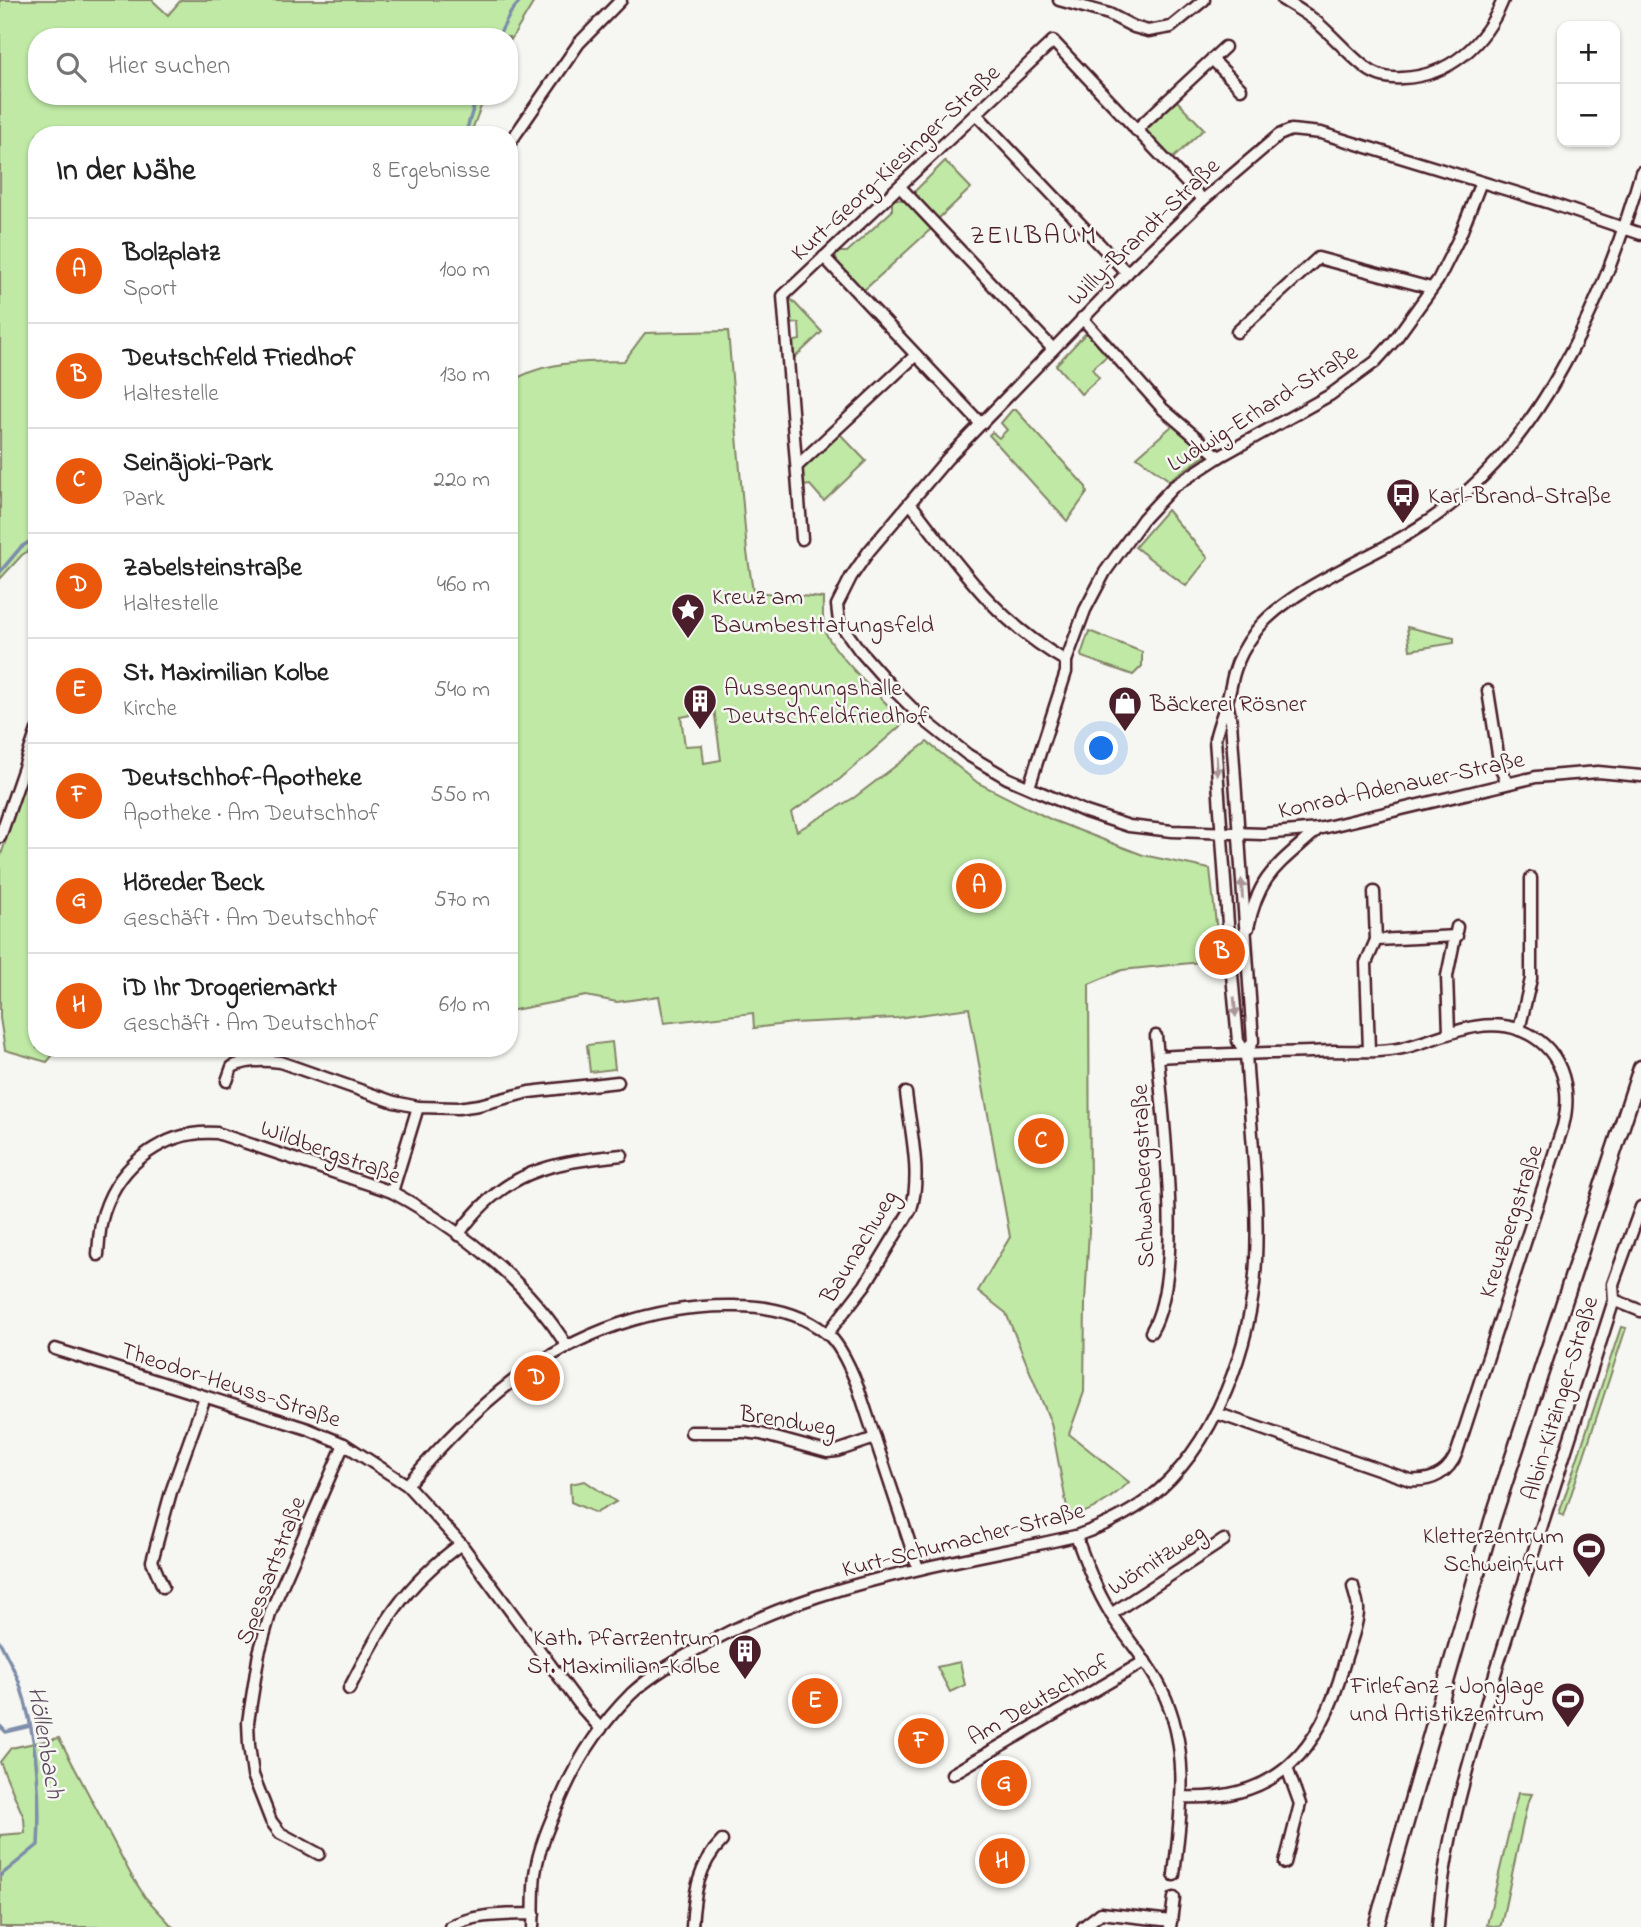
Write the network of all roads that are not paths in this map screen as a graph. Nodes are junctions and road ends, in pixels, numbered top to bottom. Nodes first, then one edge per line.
1 (621, 0) edge
2 (1059, 0) edge
3 (1204, 0) edge
4 (1283, 0) edge
5 (1503, 0) edge
6 (1225, 47) dead end
7 (1212, 59) junction
8 (1241, 89) dead end
9 (976, 114) junction
10 (1136, 130) junction
11 (518, 131) edge
12 (1641, 172) edge
13 (1481, 182) junction
14 (900, 187) junction
15 (1203, 200) junction
16 (1625, 227) junction
17 (1641, 234) edge
18 (824, 257) junction
19 (1127, 273) junction
20 (1431, 288) junction
21 (1082, 318) junction
22 (1237, 332) dead end
23 (1053, 349) junction
24 (916, 355) junction
25 (981, 424) junction
26 (1219, 457) junction
27 (797, 466) junction
28 (910, 503) junction
29 (802, 539) dead end
30 (837, 605) joint
31 (1066, 661) junction
32 (1488, 691) dead end
33 (1227, 702) junction
34 (28, 756) edge
35 (1641, 776) edge
36 (1507, 783) junction
37 (1029, 787) junction
38 (1318, 829) junction
39 (1222, 833) junction
40 (1238, 834) junction
41 (0, 837) edge
42 (1531, 877) dead end
43 (1374, 892) dead end
44 (1245, 940) junction
45 (1376, 940) junction
46 (1519, 1030) junction
47 (1450, 1032) junction
48 (1156, 1036) dead end
49 (1369, 1050) junction
50 (1246, 1053) junction
51 (1158, 1057) junction
52 (1641, 1068) edge
53 (227, 1081) dead end
54 (618, 1082) dead end
55 (906, 1093) dead end
56 (1636, 1101) edge
57 (418, 1107) junction
58 (622, 1155) dead end
59 (392, 1192) junction
60 (1641, 1207) edge
61 (458, 1235) junction
62 (98, 1255) dead end
63 (1614, 1300) junction
64 (1641, 1311) edge
65 (1151, 1332) dead end
66 (828, 1333) junction
67 (567, 1346) junction
68 (55, 1349) dead end
69 (205, 1397) junction
70 (1216, 1413) junction
71 (691, 1432) dead end
72 (875, 1438) junction
73 (344, 1444) junction
74 (407, 1485) junction
75 (1076, 1536) junction
76 (1224, 1540) dead end
77 (461, 1544) junction
78 (918, 1568) junction
79 (1353, 1586) dead end
80 (163, 1587) dead end
81 (1111, 1614) junction
82 (1146, 1661) junction
83 (349, 1689) dead end
84 (601, 1729) junction
85 (1287, 1768) junction
86 (952, 1774) dead end
87 (1182, 1797) junction
88 (722, 1841) dead end
89 (319, 1854) dead end
90 (1284, 1863) dead end
91 (1174, 1875) dead end
92 (1174, 1898) dead end
93 (534, 1914) junction
94 (1171, 1924) edge
95 (450, 1927) edge
96 (533, 1927) edge
97 (692, 1927) edge
98 (1083, 1927) edge
99 (1376, 1927) edge
100 (1437, 1927) edge

1 - 11 street
2 - 3 street
4 - 5 street
6 - 7 street
7 - 8 street
7 - 10 street
9 - 10 street, Kurt-Georg-Kiesinger-Straße
9 - 14 street, Kurt-Georg-Kiesinger-Straße
9 - 19 street
10 - 15 street, Kurt-Georg-Kiesinger-Straße
12 - 16 street, Kurt-Schumacher-Straße
13 - 15 street, Willy-Brandt-Straße
13 - 16 street, Willy-Brandt-Straße
13 - 20 street, Ludwig-Erhard-Straße
14 - 18 street, Kurt-Georg-Kiesinger-Straße
14 - 23 street
15 - 19 street, Willy-Brandt-Straße
16 - 17 street, Willy-Brandt-Straße
16 - 33 street, Kurt-Schumacher-Straße
18 - 24 street
18 - 27 street, Kurt-Georg-Kiesinger-Straße
19 - 21 street, Willy-Brandt-Straße
20 - 22 street
20 - 26 street, Ludwig-Erhard-Straße
21 - 23 street, Willy-Brandt-Straße
21 - 26 street
23 - 25 street, Willy-Brandt-Straße
24 - 25 street
24 - 27 street
25 - 28 street, Willy-Brandt-Straße
26 - 31 street, Ludwig-Erhard-Straße
27 - 29 street, Kurt-Georg-Kiesinger-Straße
28 - 30 street, Willy-Brandt-Straße
28 - 31 street
30 - 37 street, Konrad-Adenauer-Straße
31 - 37 street, Ludwig-Erhard-Straße
32 - 36 street
33 -> 39 street, Kurt-Schumacher-Straße
33 - 40 street, Kurt-Schumacher-Straße
34 - 41 street
35 - 36 street, Konrad-Adenauer-Straße
36 - 38 street, Konrad-Adenauer-Straße
37 - 39 street, Konrad-Adenauer-Straße
38 - 40 street, Konrad-Adenauer-Straße
38 - 44 street
39 - 40 street, Konrad-Adenauer-Straße
39 -> 50 street, Kurt-Schumacher-Straße
44 -> 40 street, Kurt-Schumacher-Straße
42 - 46 street
43 - 45 street
44 - 50 street, Kurt-Schumacher-Straße
45 - 47 street
45 - 49 street
46 - 47 street, Kreuzbergstraße
46 - 70 street, Kreuzbergstraße
47 - 49 street, Kreuzbergstraße
48 - 51 street, Schwanbergstraße
49 - 50 street, Kreuzbergstraße
50 - 51 street, Schwanbergstraße
50 - 70 street, Kurt-Schumacher-Straße
51 - 65 street, Schwanbergstraße
52 - 56 main road
53 - 57 street
54 - 57 street
55 - 66 street, Baunachweg
56 - 99 main road
57 - 59 street
58 - 61 street
59 - 61 street, Wildbergstraße
59 - 62 street, Wildbergstraße
60 - 63 street, Albin-Kitzinger-Straße
61 - 67 street, Wildbergstraße
63 - 64 street
63 - 100 street, Albin-Kitzinger-Straße
66 - 67 street
66 - 72 street
67 - 74 street
68 - 69 street, Theodor-Heuss-Straße
69 - 73 street, Theodor-Heuss-Straße
69 - 80 street
70 - 75 street, Kurt-Schumacher-Straße
71 - 72 street, Brendweg
72 - 78 street
73 - 74 street, Theodor-Heuss-Straße
73 - 89 street, Spessartstraße
74 - 77 street, Theodor-Heuss-Straße
75 - 78 street, Kurt-Schumacher-Straße
75 - 81 street
76 - 81 street, Wörnitzweg
77 - 83 street
77 - 84 street, Theodor-Heuss-Straße
78 - 84 street, Kurt-Schumacher-Straße
79 - 85 street
81 - 82 street
82 - 86 street, Am Deutschhof
82 - 87 street
84 - 93 street, Kurt-Schumacher-Straße
85 - 87 street
85 - 90 street
87 - 91 street
88 - 97 street
92 - 94 street
93 - 95 street
93 - 96 street, Kurt-Schumacher-Straße
94 - 98 street

